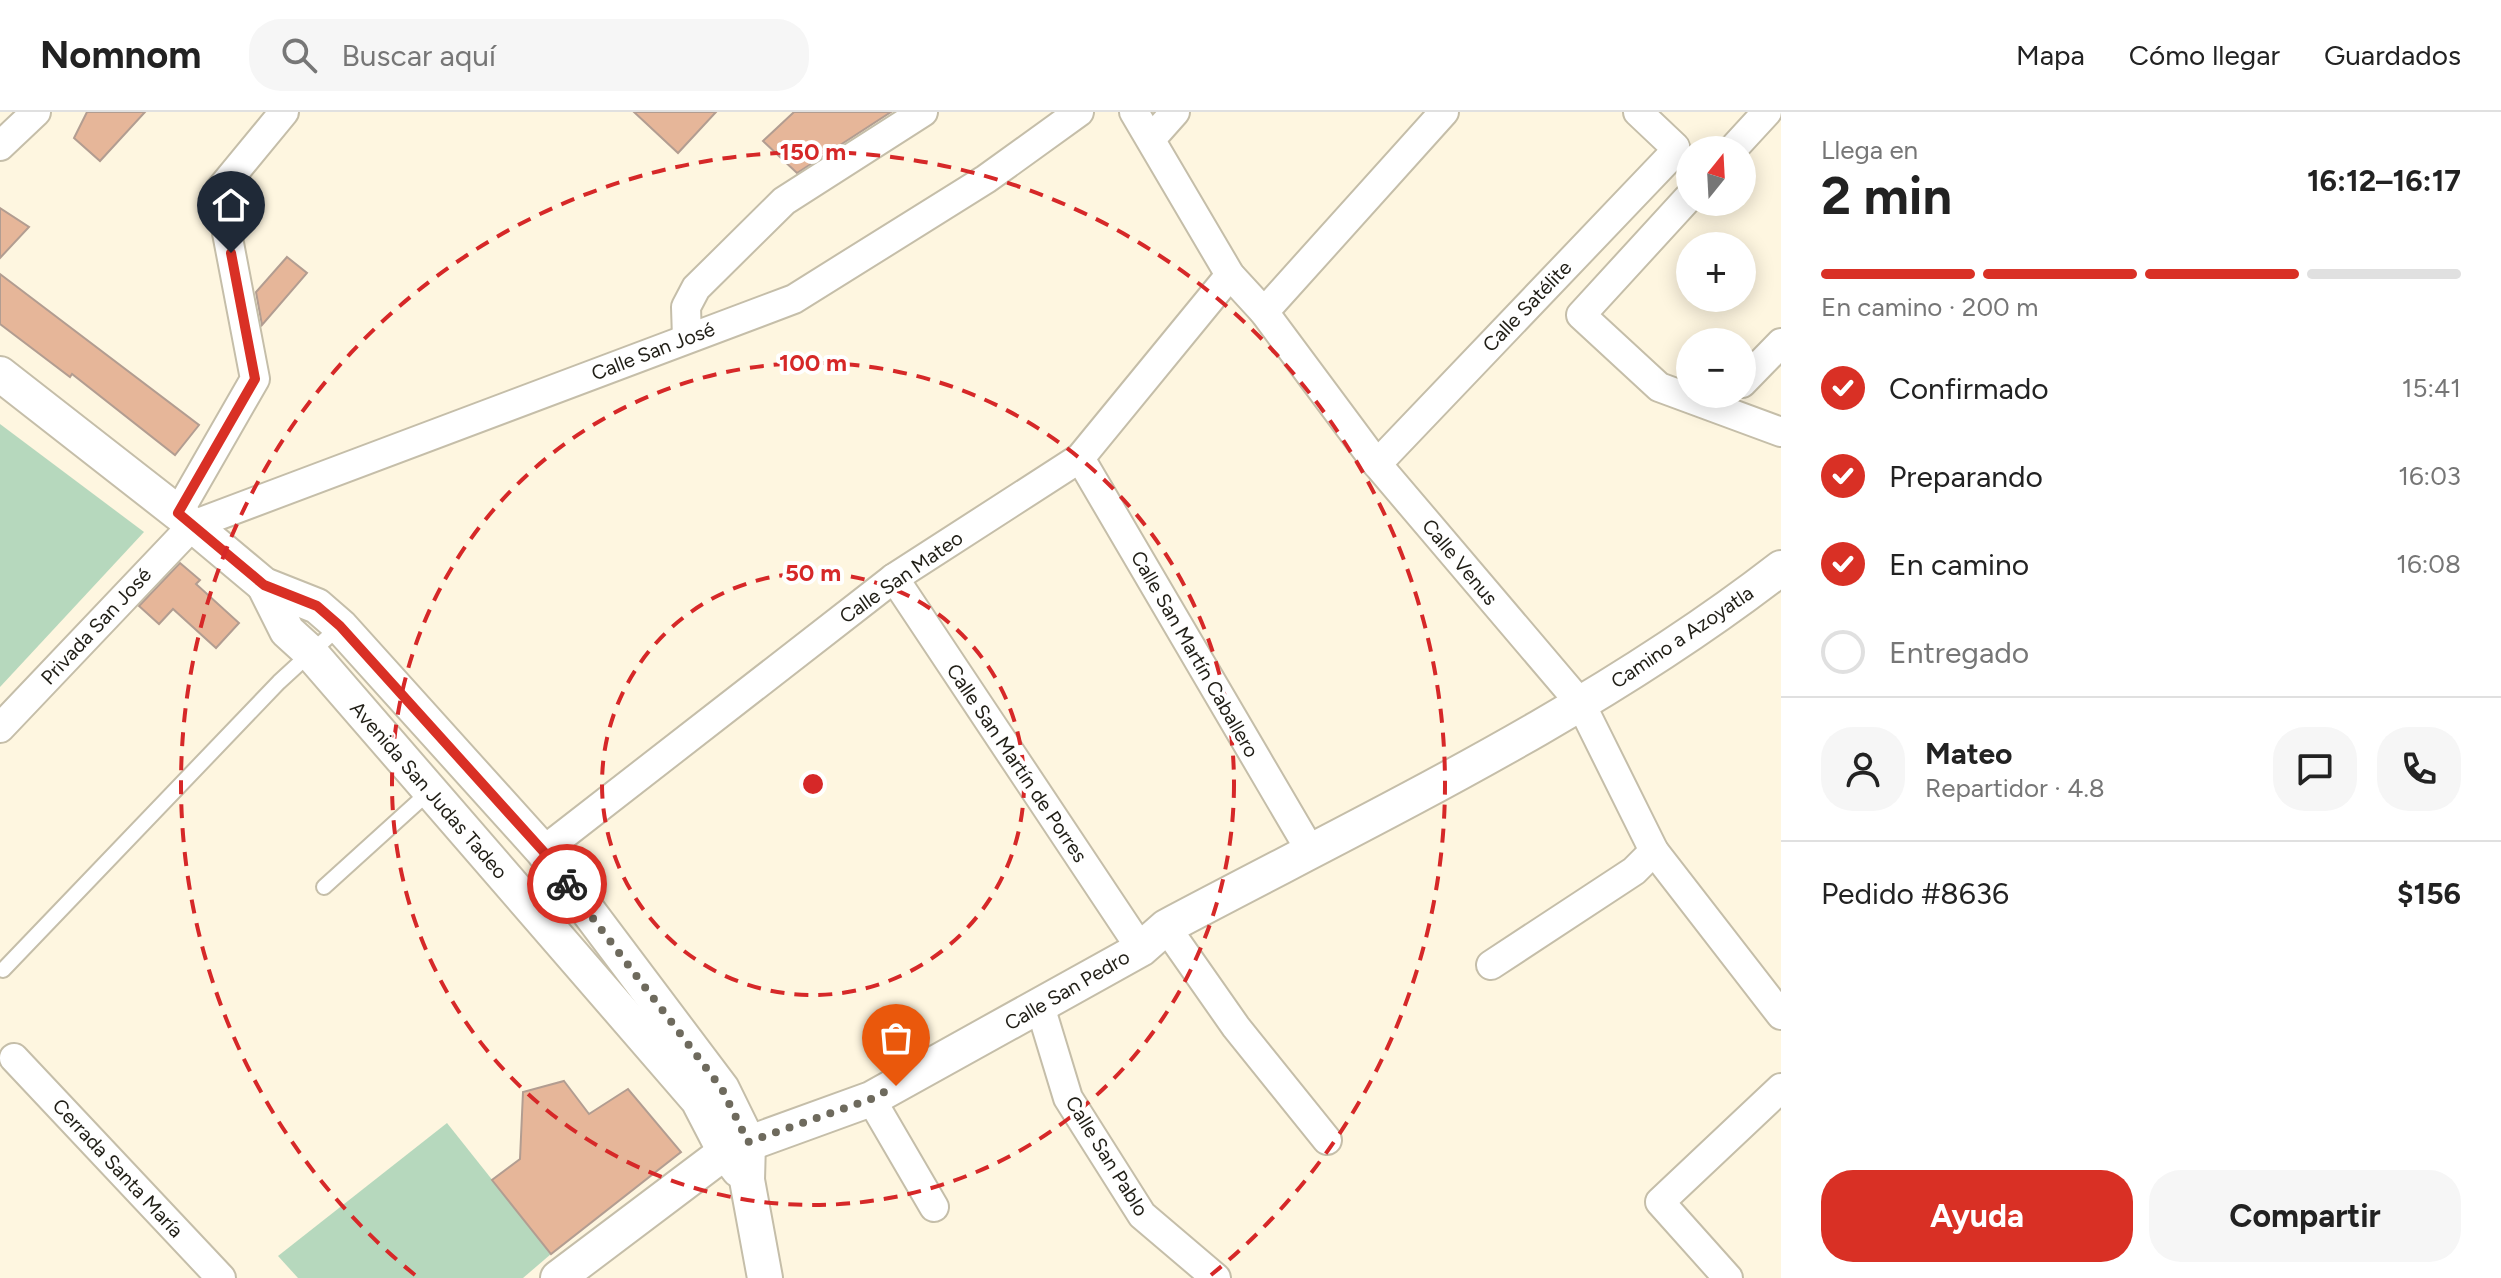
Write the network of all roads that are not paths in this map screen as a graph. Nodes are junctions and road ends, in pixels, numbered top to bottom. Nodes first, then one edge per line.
1 (36, 112) edge
2 (284, 112) edge
3 (923, 112) edge
4 (1079, 112) edge
5 (1134, 112) edge
6 (1175, 112) edge
7 (1444, 112) edge
8 (1638, 112) edge
9 (1767, 112) edge
10 (1745, 136) edge
11 (1151, 139) junction
12 (0, 146) edge
13 (1676, 211) edge
14 (1230, 275) junction
15 (1264, 312) junction
16 (687, 338) junction
17 (1781, 343) edge
18 (1756, 369) edge
19 (0, 374) edge
20 (1676, 391) edge
21 (1737, 408) edge
22 (1781, 432) edge
23 (1080, 458) junction
24 (1377, 464) junction
25 (186, 519) junction
26 (1781, 568) edge
27 (894, 578) junction
28 (264, 585) junction
29 (340, 626) junction
30 (309, 651) junction
31 (1581, 704) junction
32 (0, 728) edge
33 (430, 791) junction
34 (1310, 850) junction
35 (543, 851) junction
36 (1654, 851) junction
37 (324, 887) dead end
38 (1153, 938) junction
39 (1491, 965) dead end
40 (3, 970) dead end
41 (1040, 1006) junction
42 (1781, 1015) edge
43 (14, 1058) dead end
44 (1781, 1088) edge
45 (871, 1099) junction
46 (1327, 1140) dead end
47 (737, 1147) junction
48 (934, 1207) dead end
49 (221, 1278) edge
50 (558, 1278) edge
51 (765, 1278) edge
52 (1216, 1278) edge
53 (1728, 1278) edge

1 - 12 street
2 - 25 street
3 - 16 street
4 - 16 street, Calle San José
5 - 11 street, Calle Venus
6 - 11 street
7 - 15 street
8 - 24 street, Calle Satélite
9 - 10 street
11 - 14 street, Calle Venus
13 - 20 street
14 - 15 street, Calle Venus
14 - 23 street, Calle San Mateo
15 - 24 street, Calle Venus
16 - 25 street, Calle San José
17 - 18 street
19 - 25 street, Avenida San Judas Tadeo
21 - 22 street
23 - 27 street, Calle San Mateo
23 - 34 street, Calle San Martín Caballero
24 - 31 street, Calle Venus
25 - 28 street, Avenida San Judas Tadeo
25 - 32 street, Privada San José
26 - 31 street, Camino a Azoyatla
27 - 35 street, Calle San Mateo
27 - 38 street, Calle San Martín de Porres
28 - 29 street, Avenida San Judas Tadeo
28 - 30 street, Avenida San Judas Tadeo
29 - 30 lane
29 - 35 street, Avenida San Judas Tadeo
30 - 33 street, Avenida San Judas Tadeo
30 - 40 lane
31 - 34 street, Calle San Pedro
31 - 36 street, Calle Venus
33 - 37 lane
33 - 47 street, Avenida San Judas Tadeo
34 - 38 street, Calle San Pedro
35 - 47 street, Avenida San Judas Tadeo
36 - 39 street
36 - 42 street, Calle Venus
38 - 41 street, Calle San Pedro
38 - 46 street, Calle San Martín de Porres
41 - 45 street, Calle San Pedro
41 - 52 street, Calle San Pablo
43 - 49 street, Cerrada Santa María
44 - 53 street
45 - 47 street, Calle San Pedro
45 - 48 street
47 - 50 street, Calle San Pedro
47 - 51 street, Avenida San Judas Tadeo

